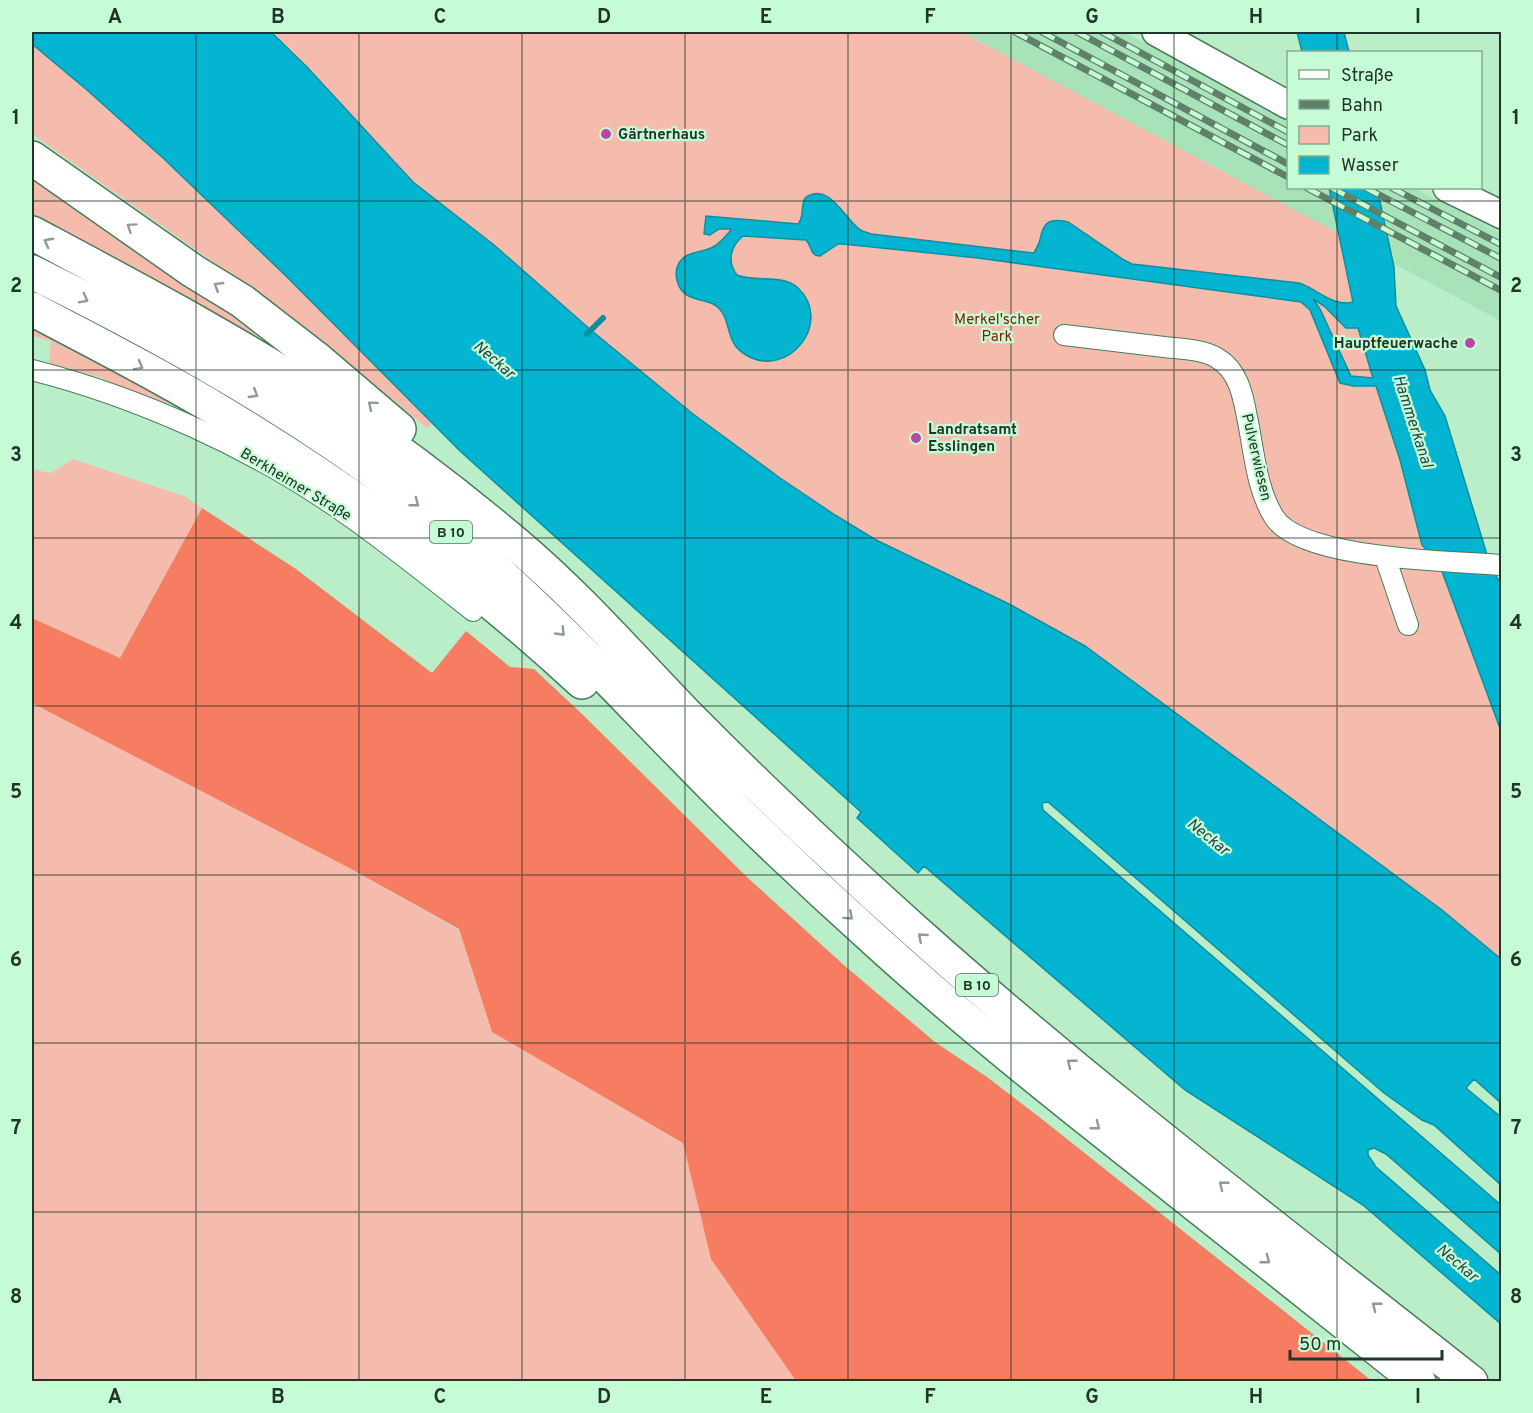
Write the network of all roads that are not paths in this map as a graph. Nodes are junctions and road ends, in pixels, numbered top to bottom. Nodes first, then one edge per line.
1 (1156, 32) edge
2 (1287, 104) edge
3 (32, 158) edge
4 (1450, 189) edge
5 (1500, 209) edge
6 (32, 233) edge
7 (32, 272) edge
8 (32, 309) edge
9 (1064, 335) dead end
10 (32, 370) edge
11 (520, 547) junction
12 (1384, 557) junction
13 (1502, 565) edge
14 (473, 611) dead end
15 (1408, 626) dead end
16 (806, 877) junction
17 (1419, 1382) edge
18 (1471, 1382) edge

1 - 2 main road
11 -> 3 highway
4 - 5 main road
11 -> 6 highway, B 10
7 -> 16 highway, B 10
8 -> 16 highway
9 - 12 street, Pulverwiesen
10 - 14 street, Berkheimer Straße
18 -> 11 highway, B 10
12 - 13 street, Pulverwiesen
12 - 15 street
16 -> 17 highway, B 10

